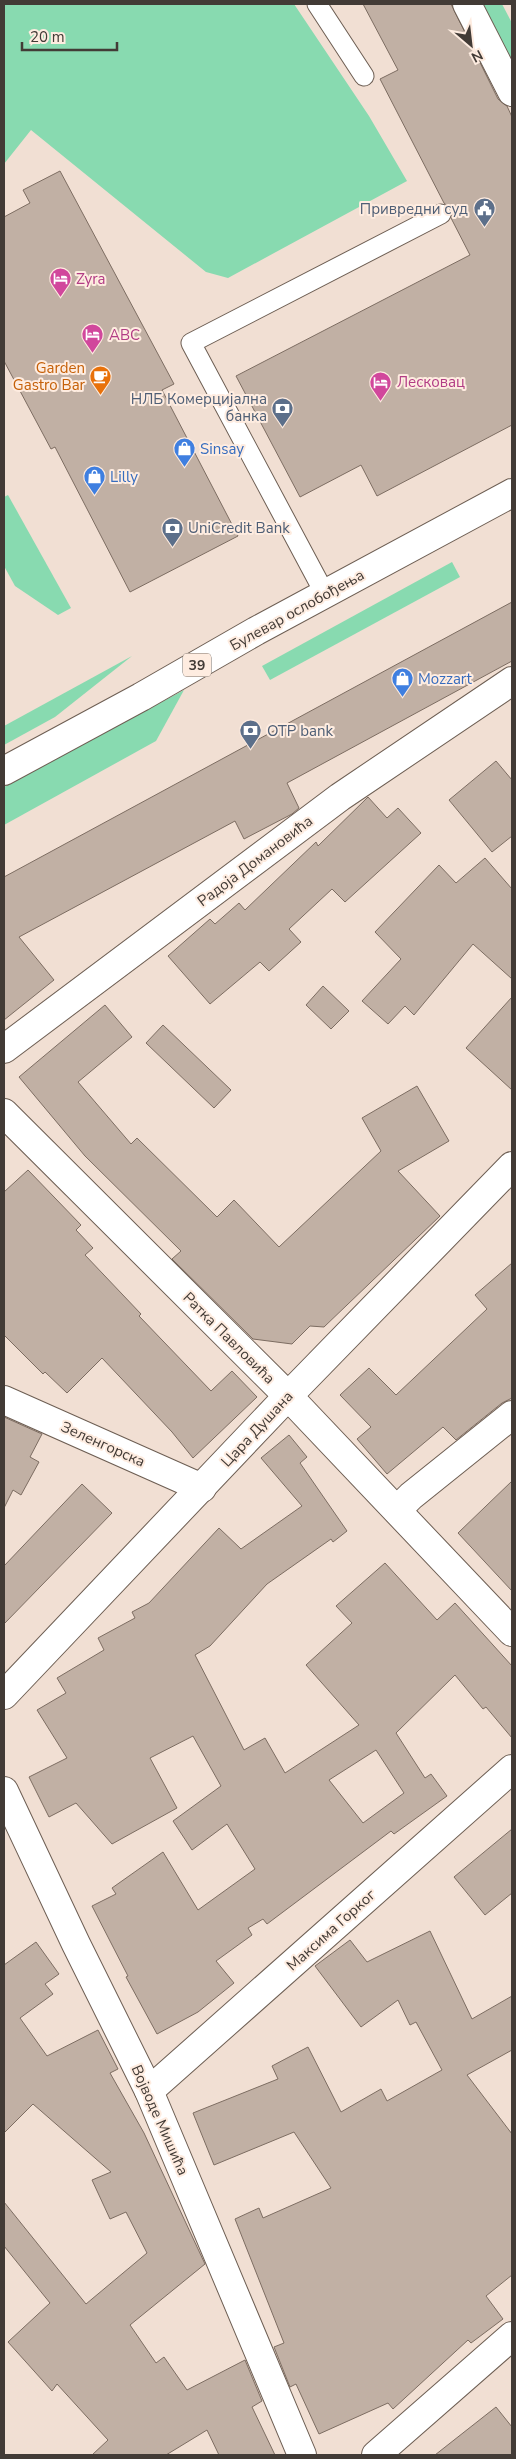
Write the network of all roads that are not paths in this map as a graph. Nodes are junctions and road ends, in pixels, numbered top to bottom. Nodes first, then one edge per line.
1 (317, 4) edge
2 (467, 4) edge
3 (364, 76) dead end
4 (512, 92) edge
5 (441, 214) dead end
6 (512, 493) edge
7 (325, 594) junction
8 (512, 681) edge
9 (4, 771) edge
10 (4, 1049) edge
11 (4, 1114) edge
12 (512, 1166) edge
13 (288, 1396) junction
14 (4, 1400) edge
15 (512, 1415) edge
16 (202, 1488) junction
17 (397, 1510) junction
18 (512, 1632) edge
19 (4, 1695) edge
20 (512, 1769) edge
21 (4, 1791) edge
22 (149, 2091) junction
23 (512, 2336) edge
24 (302, 2455) edge
25 (376, 2455) edge

1 - 3 lane
2 - 4 street
5 - 7 lane
6 - 7 street, Булевар ослобођења / 39
7 - 9 street, Булевар ослобођења / 39
8 - 10 street, Радоја Домановића
11 - 13 street, Ратка Павловића
12 - 13 street, Цара Душана
13 - 16 street, Цара Душана
13 - 17 street, Ратка Павловића
14 - 16 street, Зеленгорска
15 - 17 street
16 - 19 street, Цара Душана
17 - 18 street, Ратка Павловића
20 - 22 street, Максима Горког
21 - 22 street, Војводе Мишића
22 - 24 street, Војводе Мишића
23 - 25 street

